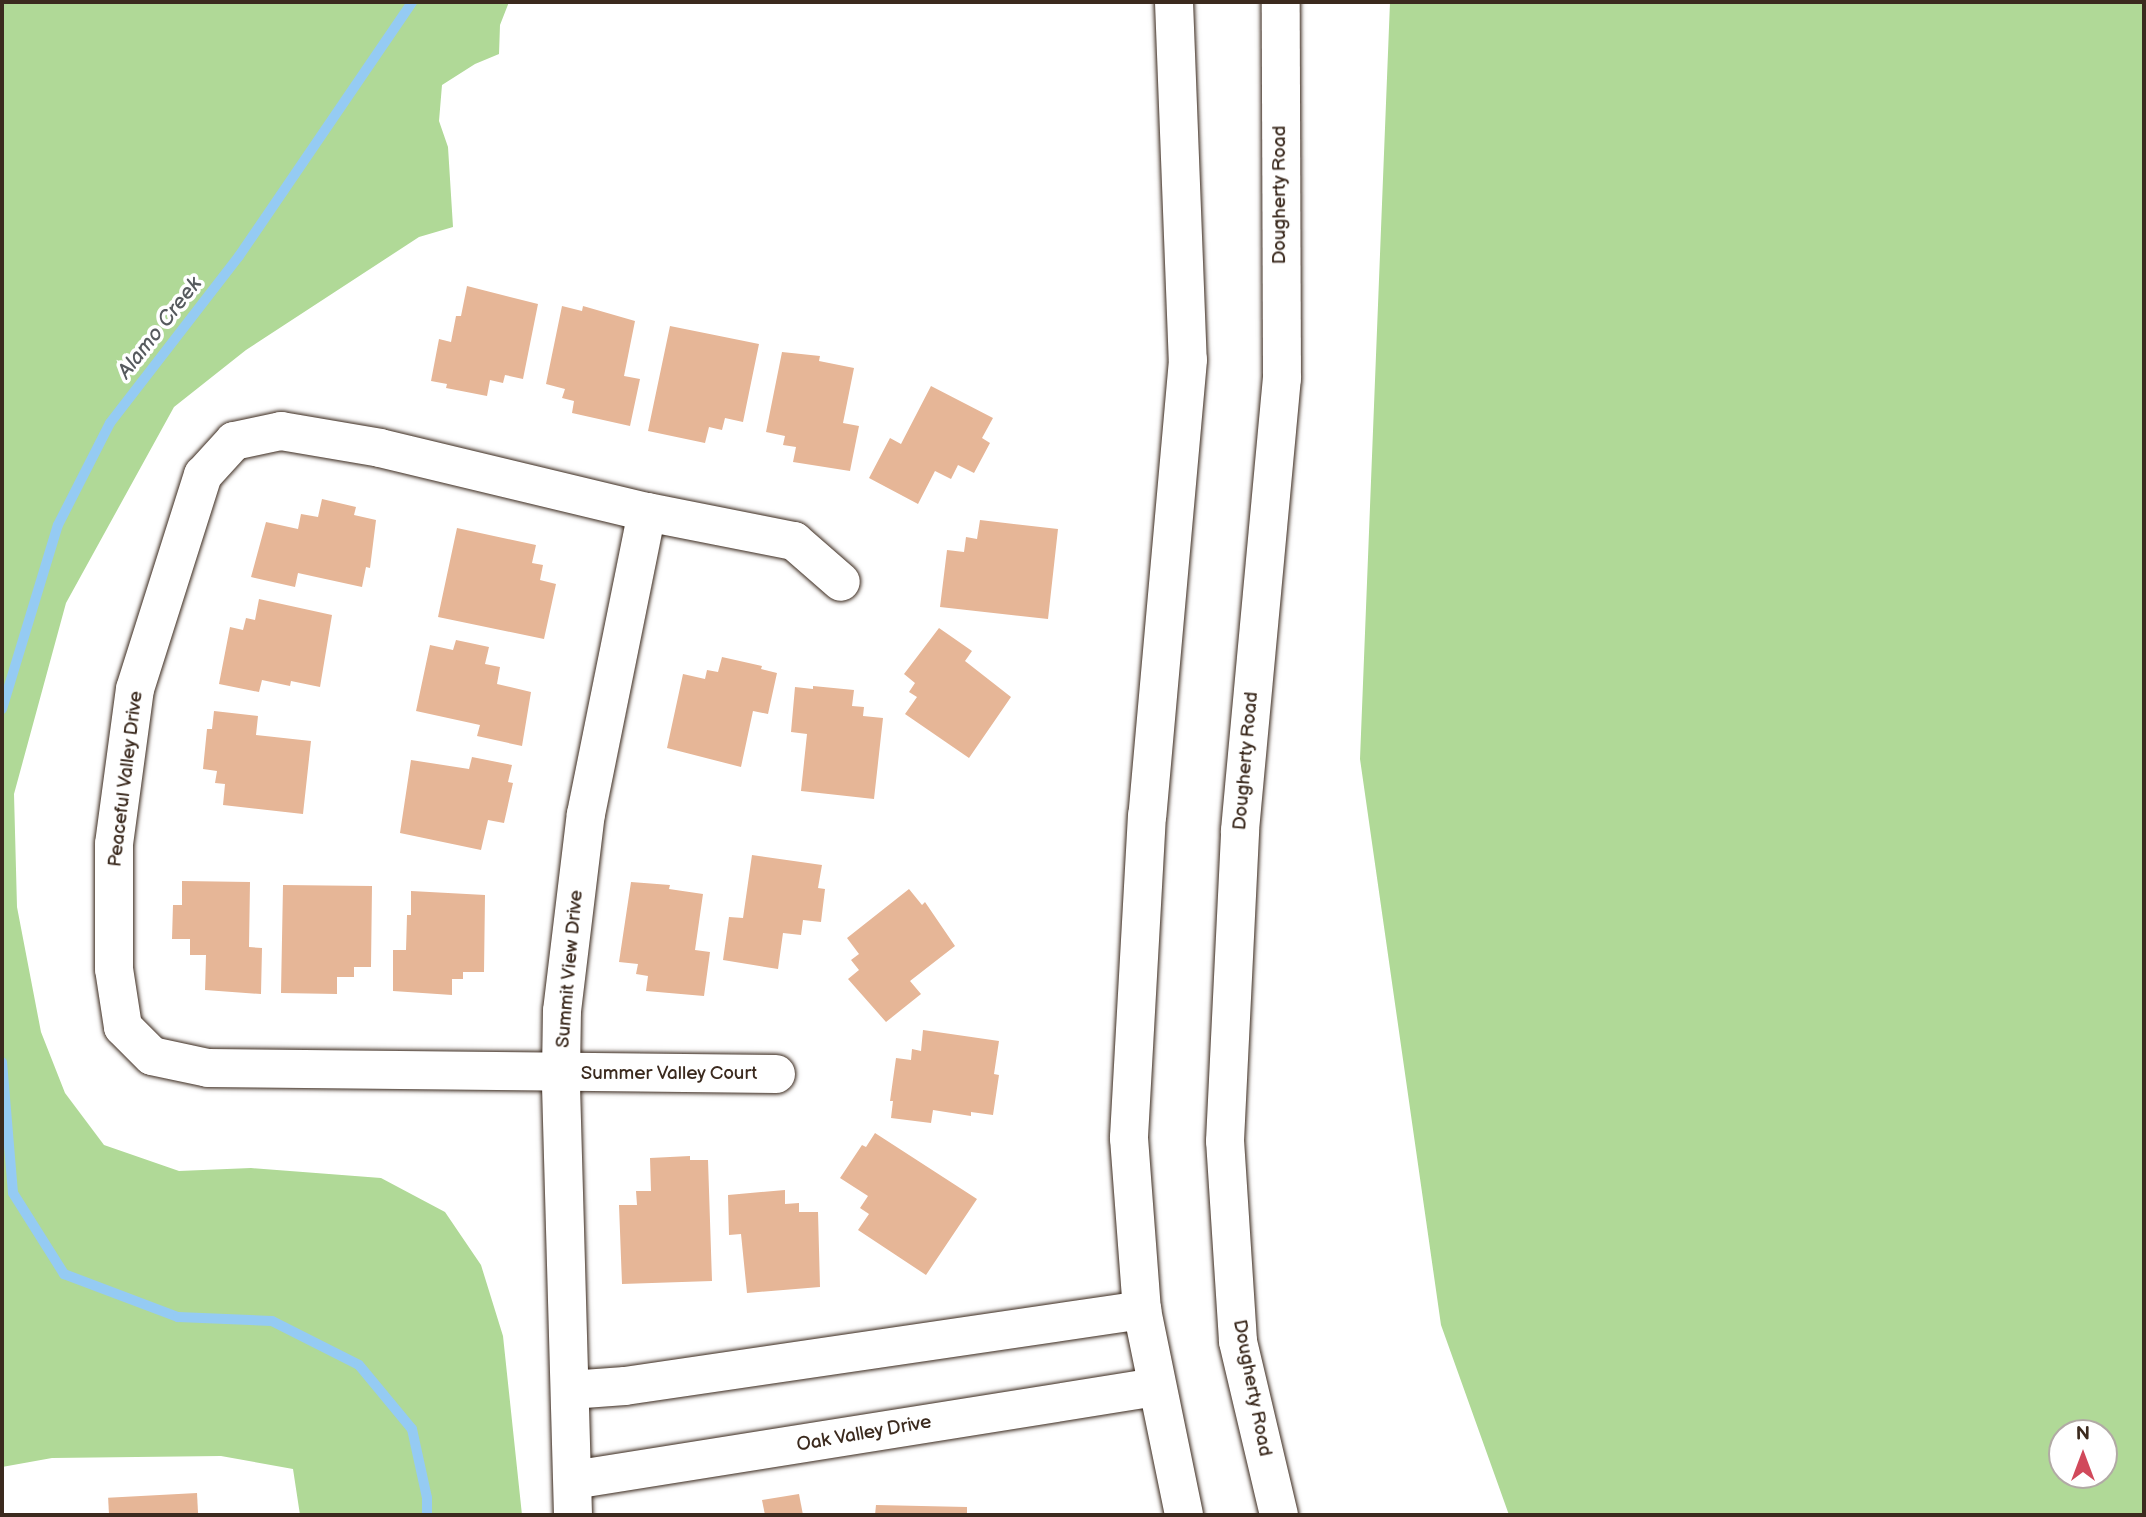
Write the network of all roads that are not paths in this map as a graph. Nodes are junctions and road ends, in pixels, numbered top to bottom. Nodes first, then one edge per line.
1 (1174, 2) edge
2 (1281, 2) edge
3 (648, 512) junction
4 (841, 582) dead end
5 (561, 1073) junction
6 (776, 1074) dead end
7 (1142, 1310) junction
8 (1156, 1387) junction
9 (570, 1390) junction
10 (573, 1498) edge
11 (1184, 1515) edge
12 (1279, 1515) edge

1 - 7 street
2 - 12 street, Dougherty Road
3 - 4 street, Peaceful Valley Drive
3 - 5 street, Summit View Drive
3 - 5 street, Peaceful Valley Drive
5 - 6 street, Summer Valley Court
5 - 9 street, Summit View Drive
7 - 8 street
7 - 9 street
8 - 10 street, Oak Valley Drive
8 - 11 street
9 - 10 street, Summit View Drive

